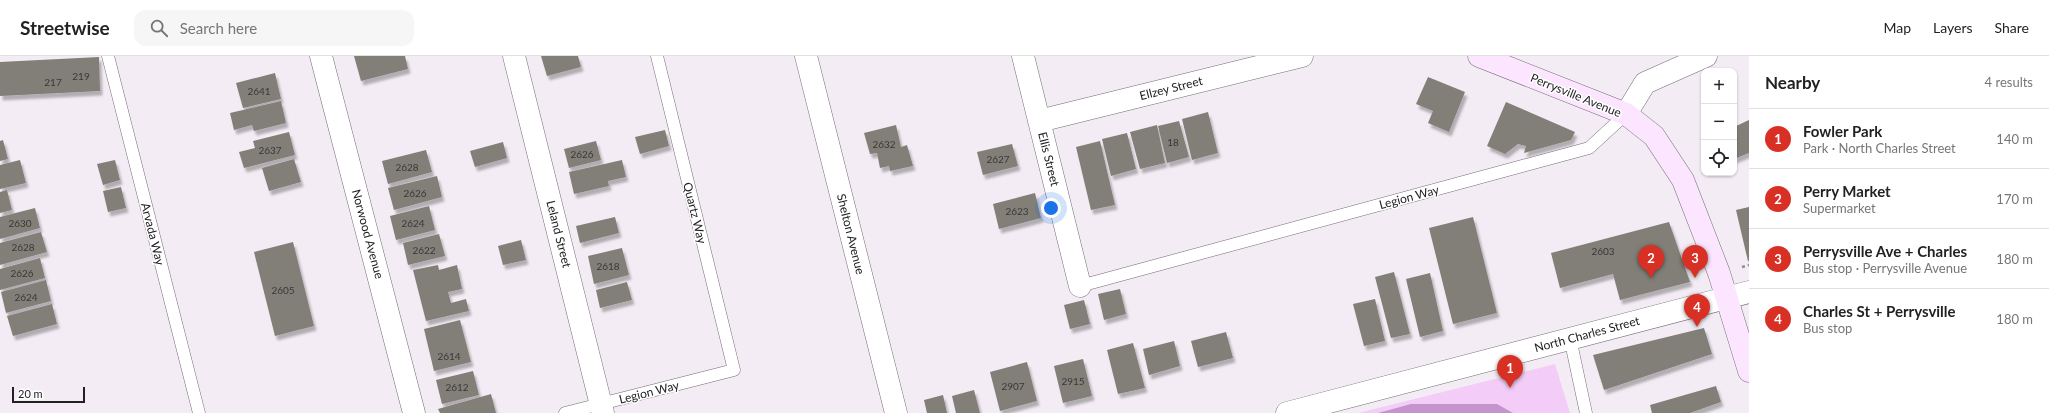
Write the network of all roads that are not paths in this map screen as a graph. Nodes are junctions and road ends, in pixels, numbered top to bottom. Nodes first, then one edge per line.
1 (108, 56) edge
2 (321, 56) edge
3 (514, 56) edge
4 (657, 56) edge
5 (806, 56) edge
6 (1023, 56) edge
7 (1302, 56) edge
8 (1479, 56) edge
9 (1706, 56) edge
10 (1626, 114) junction
11 (1039, 121) junction
12 (1080, 286) joint
13 (1749, 292) edge
14 (1727, 298) junction
15 (1570, 338) junction
16 (734, 370) joint
17 (1749, 371) edge
18 (602, 408) edge
19 (199, 413) edge
20 (414, 413) edge
21 (565, 413) edge
22 (896, 413) edge
23 (1287, 413) edge
24 (1586, 413) edge

1 - 19 lane, Arvada Way
2 - 20 street, Norwood Avenue
3 - 18 street, Leland Street
4 - 16 lane, Quartz Way
5 - 22 street, Shelton Avenue
6 - 11 street, Ellis Street
7 - 11 street, Ellzey Street
8 - 10 main road, Perrysville Avenue
9 - 10 street, Legion Way
10 - 12 lane, Legion Way
10 - 14 main road, Perrysville Avenue
11 - 12 street, Ellis Street
13 - 14 street, North Charles Street
14 - 15 street, North Charles Street
14 - 17 main road, Perrysville Avenue
15 - 23 street, North Charles Street
15 - 24 lane
16 - 18 lane, Legion Way
18 - 21 lane, Legion Way

